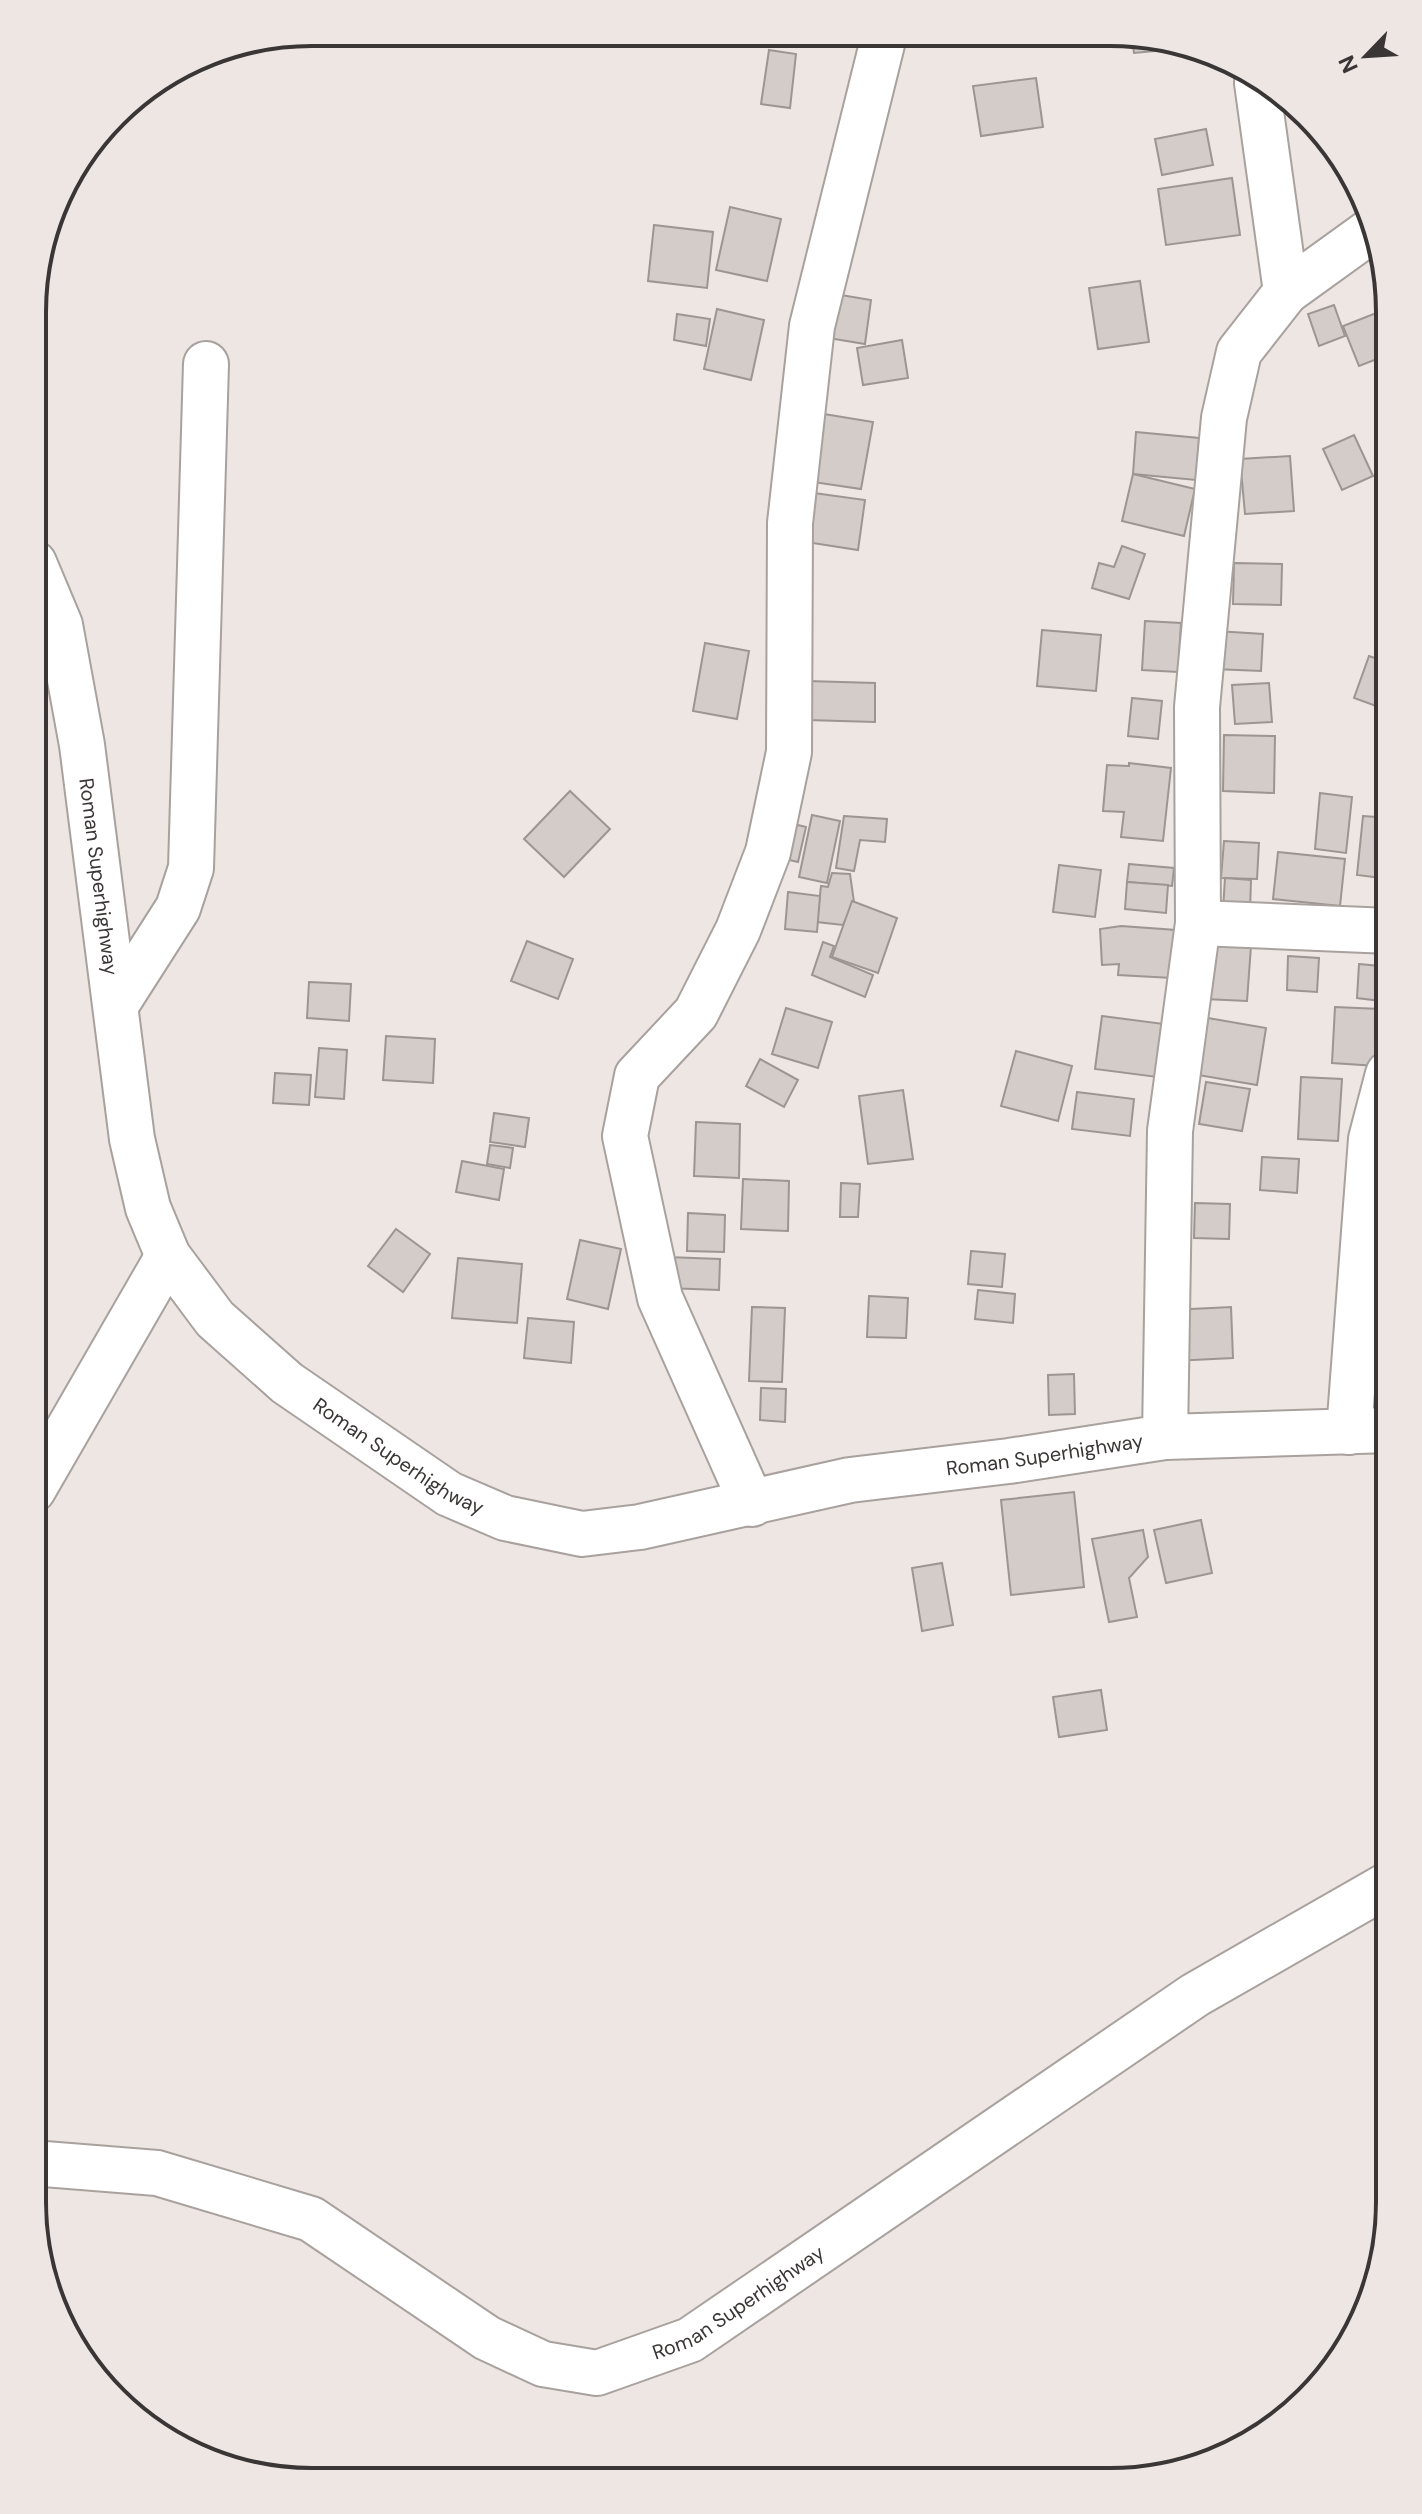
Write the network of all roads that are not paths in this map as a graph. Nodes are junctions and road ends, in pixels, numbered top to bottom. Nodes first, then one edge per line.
1 (882, 46) edge
2 (1258, 91) edge
3 (1364, 235) edge
4 (1286, 292) junction
5 (206, 364) dead end
6 (46, 592) edge
7 (1198, 923) junction
8 (1376, 930) edge
9 (116, 1005) junction
10 (1376, 1122) edge
11 (168, 1256) junction
12 (1369, 1431) edge
13 (1165, 1437) junction
14 (46, 1467) edge
15 (752, 1504) junction
16 (1375, 1892) edge
17 (46, 2164) edge

1 - 15 street
2 - 4 street
3 - 4 street
4 - 7 street
5 - 9 street
6 - 9 street, Roman Superhighway
7 - 8 street
7 - 13 street
9 - 11 street, Roman Superhighway
10 - 12 street
11 - 14 street
11 - 15 street, Roman Superhighway
12 - 13 street, Roman Superhighway
13 - 15 street, Roman Superhighway
16 - 17 street, Roman Superhighway

